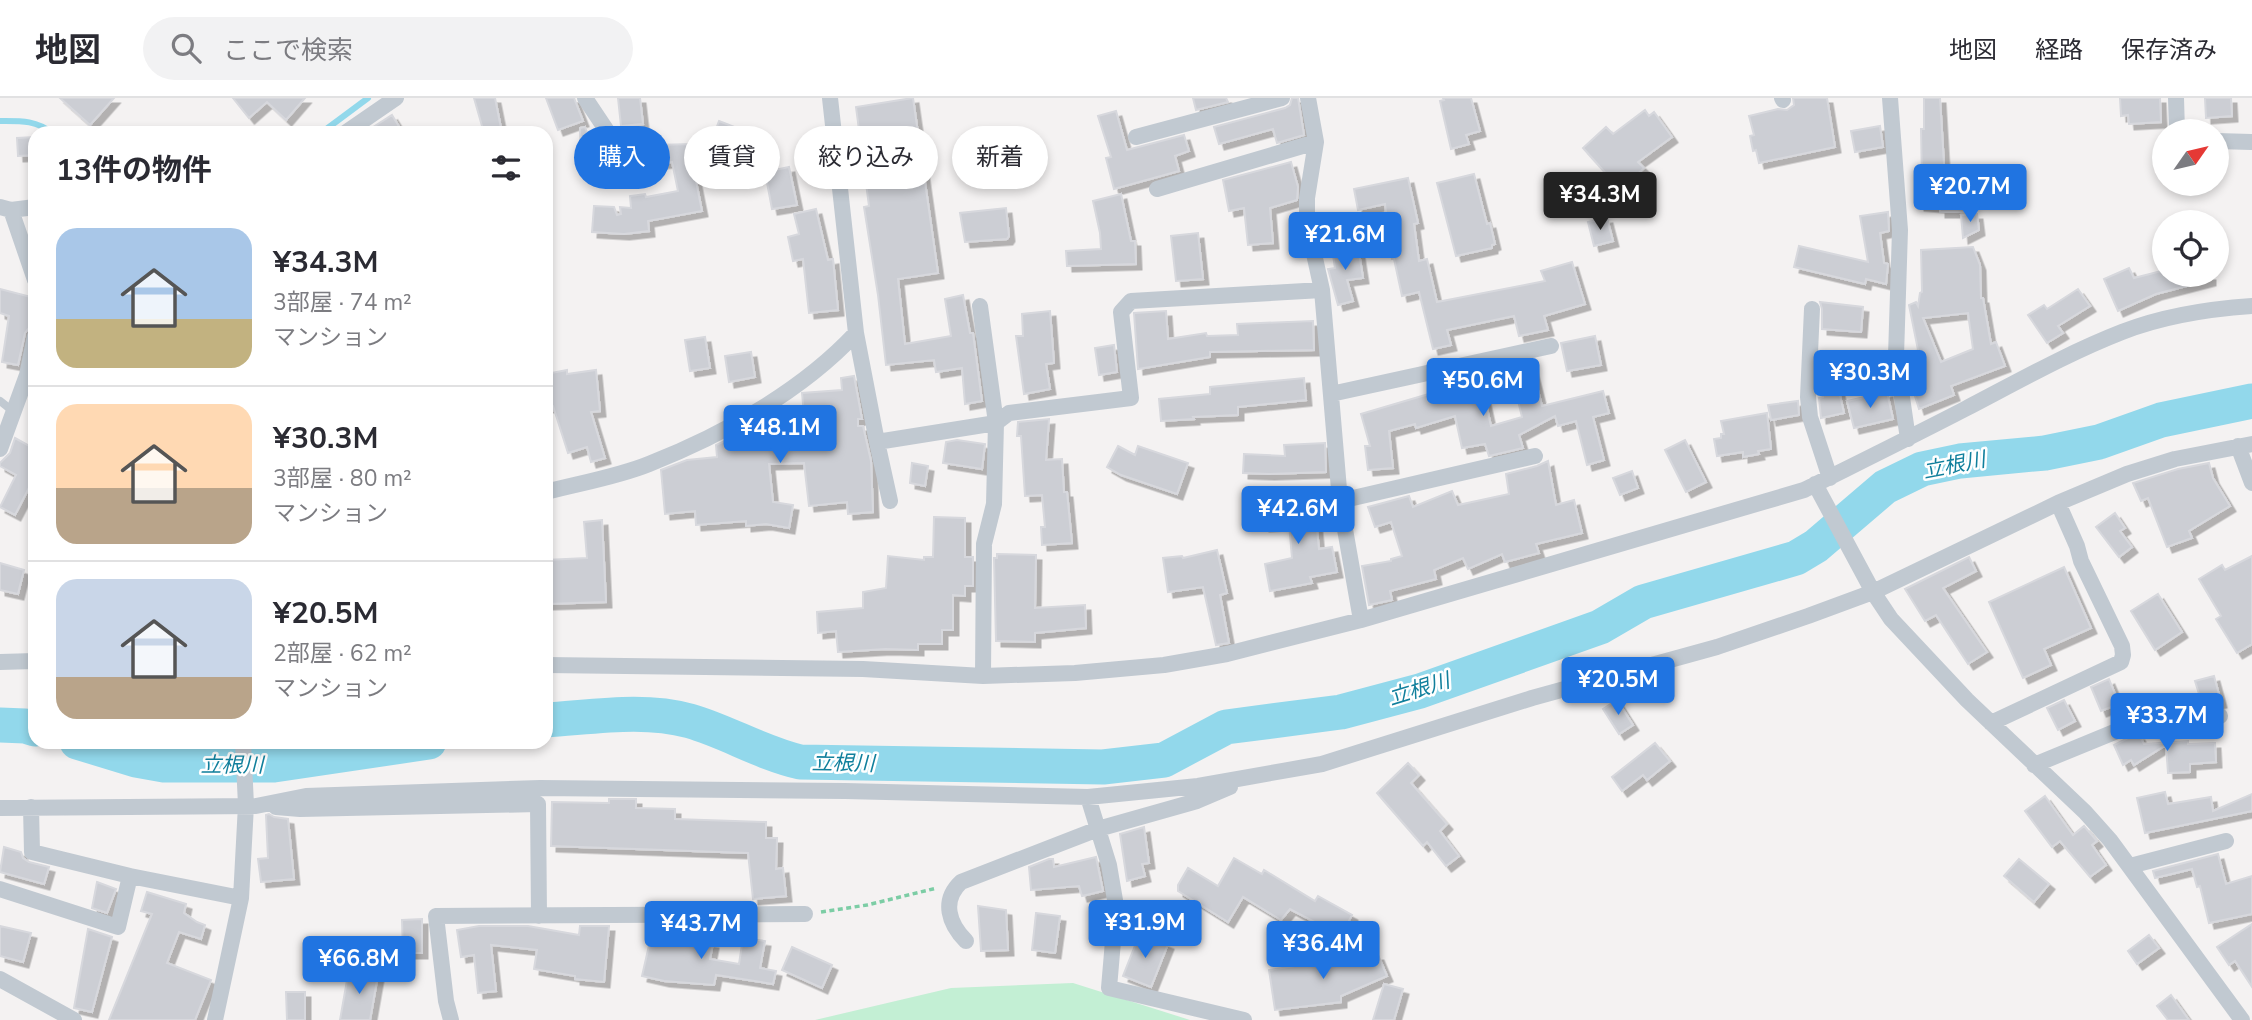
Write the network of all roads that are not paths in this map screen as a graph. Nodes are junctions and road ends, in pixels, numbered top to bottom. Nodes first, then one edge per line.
1 (396, 98) edge
2 (585, 98) edge
3 (830, 98) edge
4 (1282, 98) edge
5 (1308, 98) edge
6 (1890, 98) edge
7 (2176, 98) edge
8 (2177, 119) edge
9 (355, 126) edge
10 (604, 126) edge
11 (1136, 137) dead end
12 (2230, 141) edge
13 (1315, 142) junction
14 (2251, 142) edge
15 (1157, 189) dead end
16 (28, 207) edge
17 (6, 209) edge
18 (28, 263) edge
19 (1322, 290) junction
20 (980, 306) dead end
21 (2252, 306) edge
22 (1812, 309) dead end
23 (856, 333) junction
24 (1551, 346) dead end
25 (28, 371) edge
26 (1331, 394) junction
27 (0, 401) edge
28 (15, 413) junction
29 (996, 423) junction
30 (1908, 439) junction
31 (877, 442) junction
32 (2245, 445) edge
33 (0, 449) edge
34 (1535, 456) dead end
35 (2252, 483) edge
36 (1822, 485) junction
37 (553, 490) edge
38 (890, 500) dead end
39 (1340, 501) junction
40 (2058, 503) junction
41 (1871, 589) junction
42 (1360, 620) junction
43 (28, 661) edge
44 (0, 662) edge
45 (553, 665) edge
46 (983, 676) junction
47 (2220, 716) dead end
48 (1991, 723) junction
49 (244, 749) edge
50 (2035, 765) junction
51 (1253, 777) junction
52 (1088, 797) junction
53 (249, 803) junction
54 (31, 807) junction
55 (0, 808) edge
56 (1098, 829) junction
57 (2226, 841) dead end
58 (2130, 866) junction
59 (130, 876) junction
60 (0, 889) edge
61 (242, 898) junction
62 (805, 914) road end
63 (539, 916) junction
64 (966, 941) dead end
65 (0, 979) edge
66 (74, 1020) edge
67 (215, 1020) edge
68 (451, 1020) edge
69 (1244, 1020) edge
70 (2242, 1020) edge

1 - 9 street
2 - 10 street
3 - 23 street
4 - 11 street
5 - 13 street
6 - 30 street
7 - 8 street
12 - 14 street
13 - 15 street
13 - 19 street
16 - 17 street
17 - 18 street
19 - 26 street
19 - 29 street
20 - 29 street
21 - 30 street
22 - 36 street
23 - 31 street
23 - 37 street
24 - 26 street
25 - 28 street
26 - 39 street
27 - 28 lane
28 - 33 street
29 - 31 street
29 - 46 street
30 - 36 street
31 - 38 street
32 - 35 street
32 - 40 street
34 - 39 street
36 - 41 street
36 - 42 street
39 - 42 street
40 - 41 street
40 - 48 street
41 - 48 street
41 - 51 street
42 - 46 street
43 - 44 street
45 - 46 street
47 - 50 street
48 - 50 street
49 - 53 street
50 - 58 street
51 - 52 street
51 - 56 street
52 - 53 street
52 - 56 street
53 - 54 street
53 - 61 street
53 - 63 street
54 - 55 street
54 - 59 street
56 - 64 street
56 - 69 street
57 - 58 street
58 - 70 street
59 - 60 street
59 - 61 street
61 - 67 street
62 - 63 street
63 - 68 street
65 - 66 street

